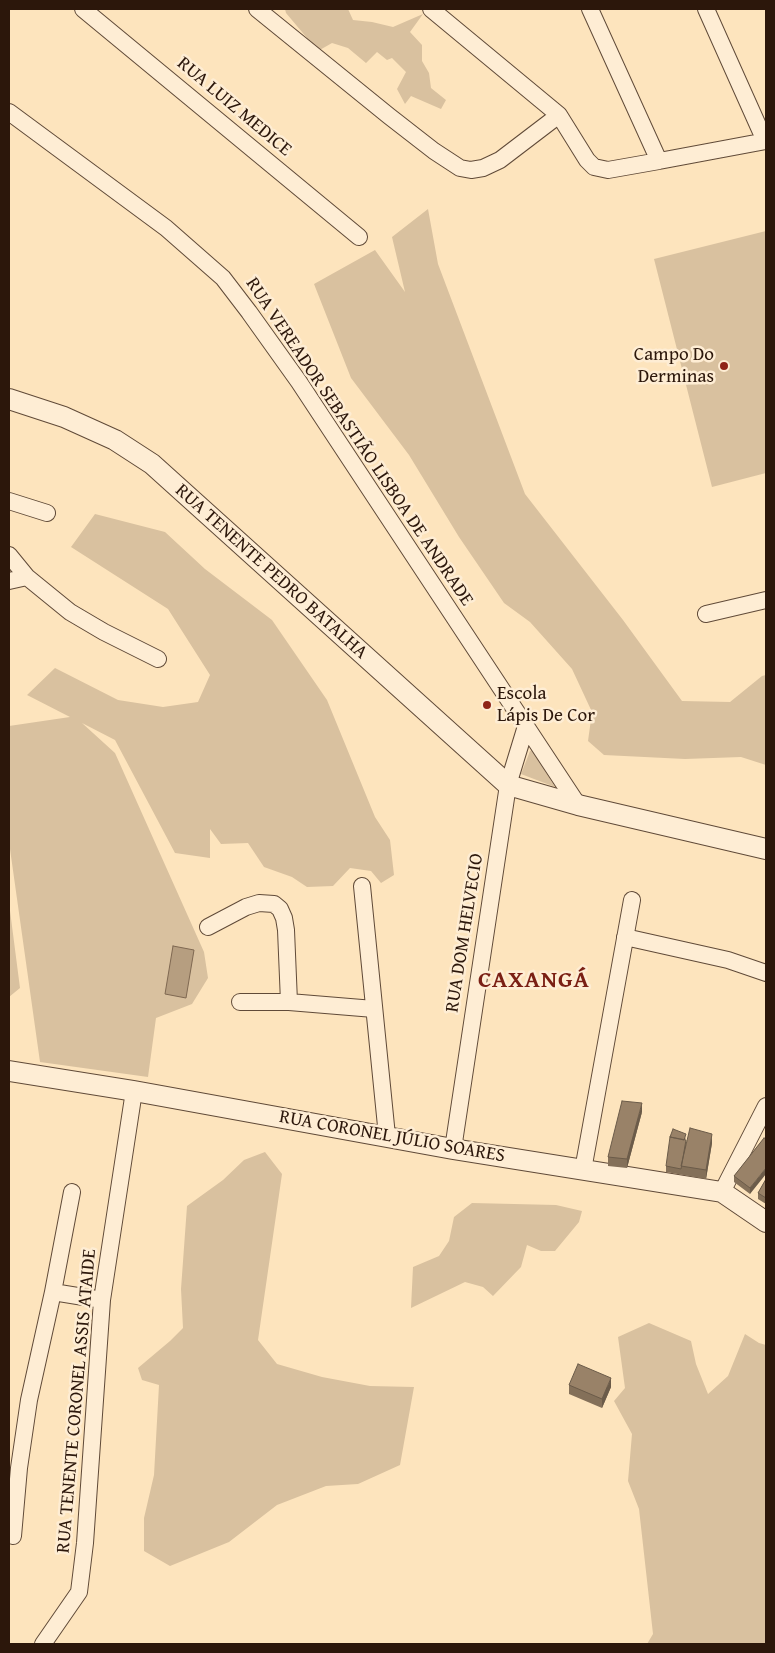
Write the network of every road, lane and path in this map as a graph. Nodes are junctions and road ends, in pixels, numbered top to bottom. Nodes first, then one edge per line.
1 (83, 9) edge
2 (257, 9) edge
3 (431, 9) edge
4 (590, 9) edge
5 (706, 9) edge
6 (9, 112) edge
7 (559, 114) junction
8 (766, 141) edge
9 (659, 161) junction
10 (359, 237) dead end
11 (9, 399) edge
12 (9, 501) edge
13 (47, 513) dead end
14 (9, 555) edge
15 (27, 577) junction
16 (9, 581) edge
17 (766, 600) edge
18 (706, 614) dead end
19 (158, 659) dead end
20 (526, 726) junction
21 (508, 785) junction
22 (578, 805) junction
23 (766, 849) edge
24 (362, 886) dead end
25 (632, 900) dead end
26 (208, 926) dead end
27 (625, 937) junction
28 (766, 972) edge
29 (240, 1002) dead end
30 (289, 1002) junction
31 (374, 1008) junction
32 (9, 1070) edge
33 (134, 1091) junction
34 (766, 1106) edge
35 (386, 1136) junction
36 (453, 1149) junction
37 (583, 1170) junction
38 (72, 1192) dead end
39 (722, 1192) junction
40 (766, 1222) edge
41 (53, 1292) junction
42 (102, 1300) junction
43 (13, 1536) dead end
44 (43, 1644) edge

1 - 10 street, RUA LUIZ MEDICE
2 - 7 street
3 - 7 street
4 - 9 street
5 - 8 street
6 - 20 street, RUA VEREADOR SEBASTIÃO LISBOA DE ANDRADE
7 - 9 street
8 - 9 street
11 - 21 street, RUA TENENTE PEDRO BATALHA
12 - 13 street
14 - 15 street
15 - 16 street
15 - 19 street
17 - 18 street
20 - 21 street, RUA DOM HELVECIO
20 - 22 street, RUA VEREADOR SEBASTIÃO LISBOA DE ANDRADE
21 - 22 street
21 - 36 street, RUA DOM HELVECIO
22 - 23 street
24 - 31 street
25 - 27 street
26 - 30 street
27 - 28 street
27 - 37 street
29 - 30 street
30 - 31 street
31 - 35 street
32 - 33 street, RUA CORONEL JÚLIO SOARES
33 - 35 street, RUA CORONEL JÚLIO SOARES
33 - 42 street, RUA TENENTE CORONEL ASSIS ATAIDE
34 - 39 street
35 - 36 street, RUA CORONEL JÚLIO SOARES
36 - 37 street, RUA CORONEL JÚLIO SOARES
37 - 39 street, RUA CORONEL JÚLIO SOARES
38 - 41 street
39 - 40 street, RUA CORONEL JÚLIO SOARES
41 - 42 street
41 - 43 street
42 - 44 street, RUA TENENTE CORONEL ASSIS ATAIDE

